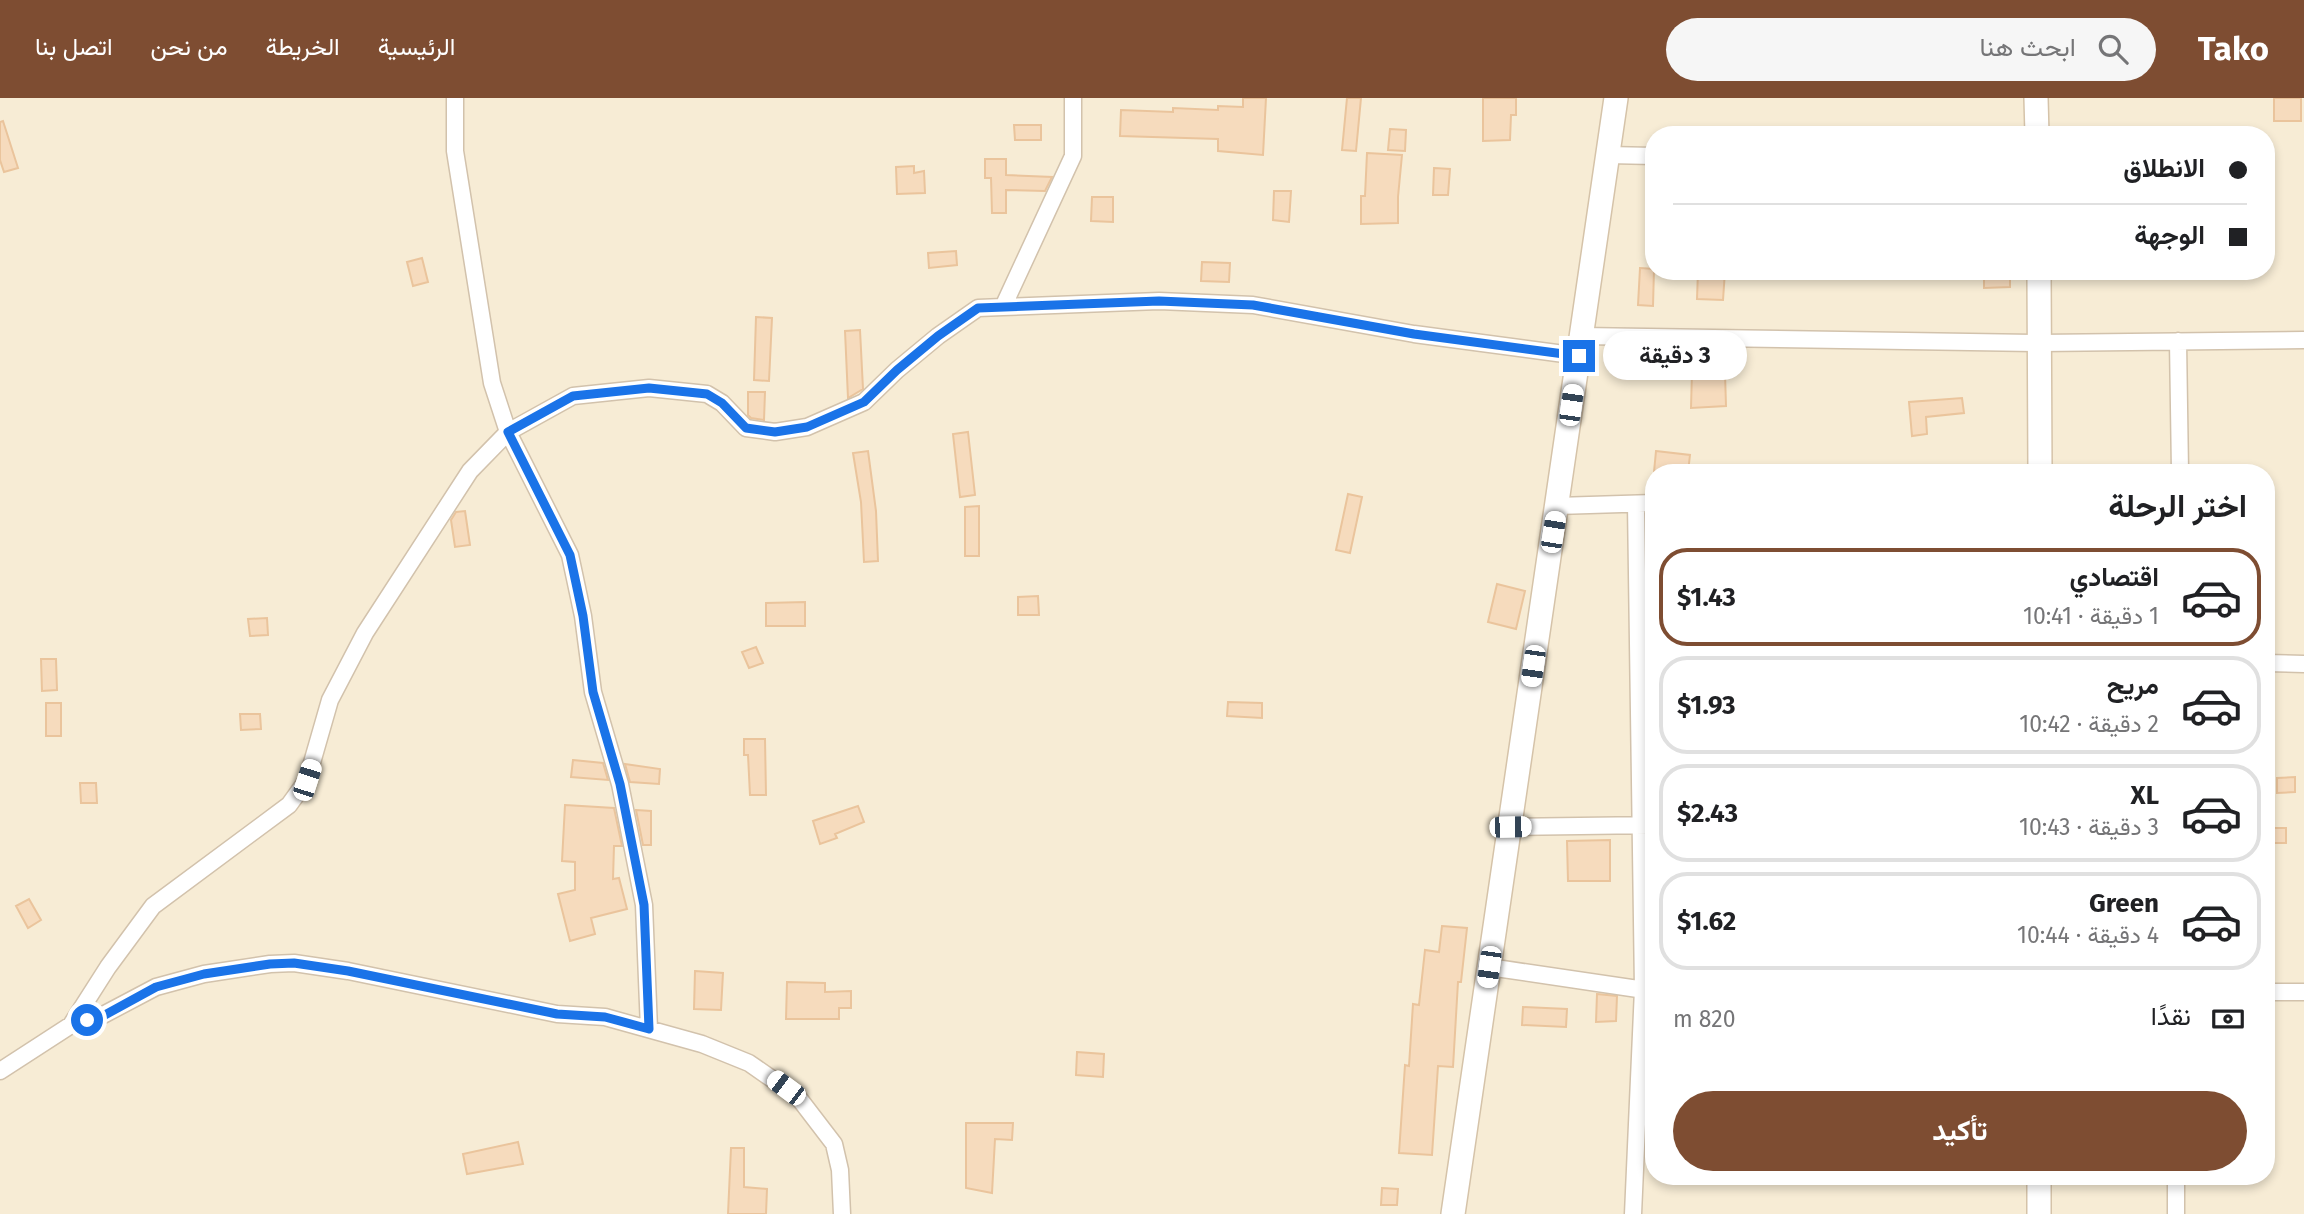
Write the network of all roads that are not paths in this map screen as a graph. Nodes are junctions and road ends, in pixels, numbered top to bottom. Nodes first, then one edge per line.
1 (454, 98) edge
2 (1073, 98) edge
3 (1616, 98) edge
4 (2036, 98) edge
5 (2037, 126) edge
6 (1608, 155) junction
7 (1645, 156) edge
8 (2039, 280) edge
9 (1003, 307) junction
10 (2304, 340) edge
11 (2178, 341) junction
12 (2040, 342) junction
13 (1580, 346) junction
14 (508, 432) junction
15 (2040, 464) edge
16 (2180, 464) edge
17 (1636, 504) junction
18 (1645, 504) edge
19 (1557, 506) junction
20 (1645, 650) edge
21 (2275, 663) edge
22 (2304, 664) edge
23 (1645, 825) edge
24 (1510, 827) junction
25 (1489, 967) junction
26 (1645, 989) edge
27 (2275, 992) edge
28 (2304, 992) edge
29 (71, 1025) junction
30 (649, 1029) junction
31 (1645, 1034) edge
32 (0, 1071) edge
33 (2039, 1185) edge
34 (2176, 1185) edge
35 (842, 1214) edge
36 (1453, 1214) edge
37 (1633, 1214) edge
38 (2039, 1214) edge
39 (2176, 1214) edge

1 - 14 street
2 - 9 street
3 - 6 street
4 - 5 street
6 - 7 street
6 - 13 street
8 - 12 street
9 - 13 street
9 - 14 street
10 - 11 street
11 - 12 street
11 - 16 street
12 - 13 street
12 - 15 street
13 - 19 street
14 - 29 street
14 - 30 street
17 - 18 street
17 - 19 street
17 - 20 street
19 - 24 street
21 - 22 street
23 - 24 street
24 - 25 street
25 - 26 street
25 - 36 street
27 - 28 street
29 - 30 street
29 - 32 street
30 - 35 street
31 - 37 street
33 - 38 street
34 - 39 street

